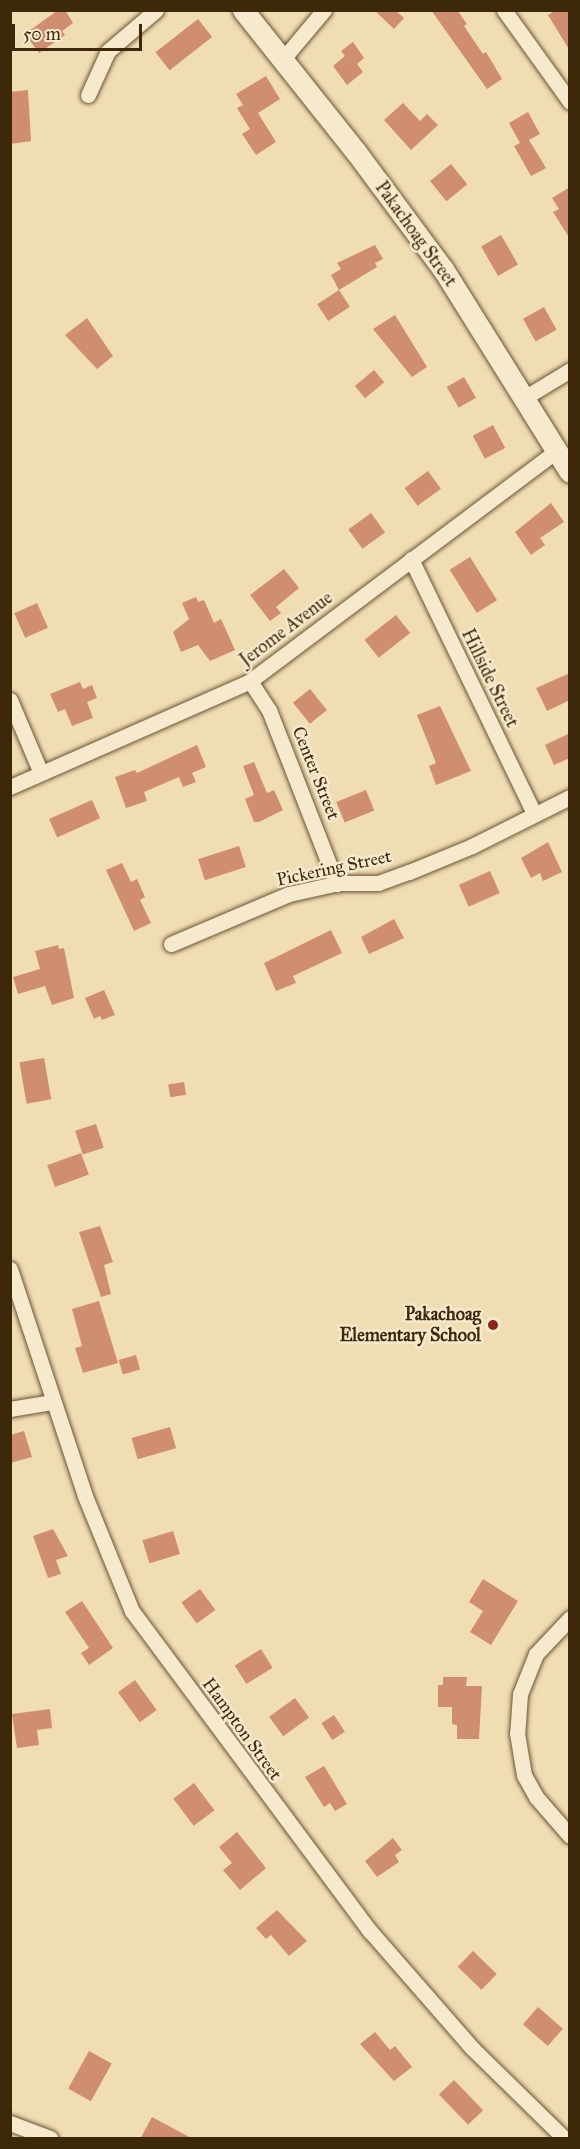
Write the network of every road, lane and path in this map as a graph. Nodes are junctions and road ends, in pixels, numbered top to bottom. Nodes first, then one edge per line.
1 (156, 10) edge
2 (243, 10) edge
3 (324, 10) edge
4 (504, 10) edge
5 (283, 59) junction
6 (88, 95) dead end
7 (570, 102) edge
8 (570, 370) edge
9 (524, 398) junction
10 (556, 451) junction
11 (570, 472) edge
12 (411, 560) junction
13 (250, 681) junction
14 (10, 700) edge
15 (41, 773) junction
16 (10, 787) edge
17 (570, 797) edge
18 (534, 814) junction
19 (337, 884) junction
20 (171, 944) dead end
21 (10, 1269) edge
22 (52, 1402) junction
23 (10, 1409) edge
24 (570, 1618) edge
25 (570, 1836) edge
26 (10, 2123) edge
27 (50, 2139) edge
28 (564, 2139) edge

1 - 6 street
2 - 5 street, Pakachoag Street
3 - 5 street
4 - 7 street
5 - 9 street, Pakachoag Street
8 - 9 street
9 - 10 street, Pakachoag Street
10 - 11 street, Pakachoag Street
10 - 12 street, Jerome Avenue
12 - 13 street, Jerome Avenue
12 - 18 street, Hillside Street
13 - 15 street, Jerome Avenue
13 - 19 street, Center Street
14 - 15 street
15 - 16 street, Jerome Avenue
17 - 18 street, Pickering Street
18 - 19 street, Pickering Street
19 - 20 street, Pickering Street
21 - 22 street, Hampton Street
22 - 23 street
22 - 28 street, Hampton Street
24 - 25 street
26 - 27 street

